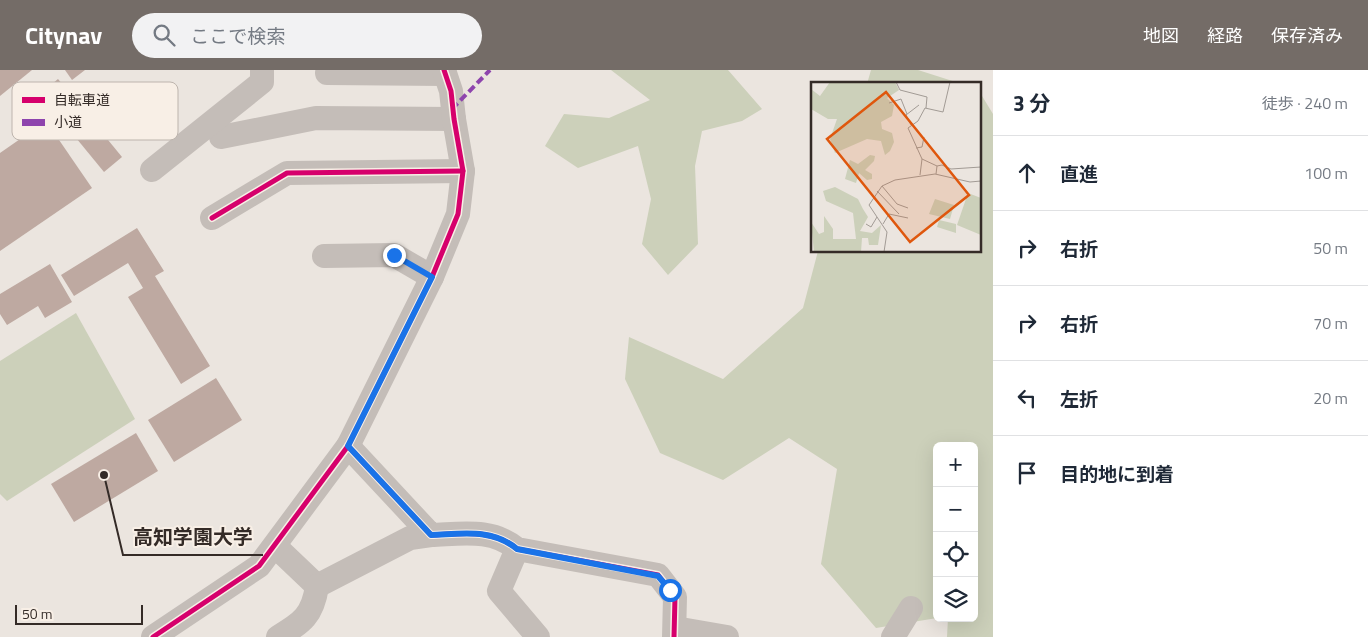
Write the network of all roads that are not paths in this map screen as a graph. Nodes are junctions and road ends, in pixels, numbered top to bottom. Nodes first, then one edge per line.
1 (262, 70) edge
2 (444, 72) edge
3 (327, 73) dead end
4 (454, 120) junction
5 (221, 137) dead end
6 (152, 170) dead end
7 (463, 171) junction
8 (212, 218) dead end
9 (324, 256) dead end
10 (432, 277) junction
11 (348, 446) junction
12 (431, 535) junction
13 (275, 546) junction
14 (517, 549) junction
15 (317, 586) junction
16 (911, 608) dead end
17 (674, 633) edge
18 (153, 637) edge
19 (278, 637) edge
20 (538, 637) edge
21 (727, 637) edge
22 (893, 637) edge

1 - 6 street
2 - 3 street
2 - 4 street
4 - 5 street
4 - 7 street
7 - 8 street
7 - 10 street
9 - 10 street
10 - 11 street
11 - 12 street
11 - 13 street
12 - 14 street
12 - 15 street
13 - 15 street
13 - 18 street
14 - 17 street
14 - 20 street
15 - 19 street
16 - 22 street
17 - 21 street

